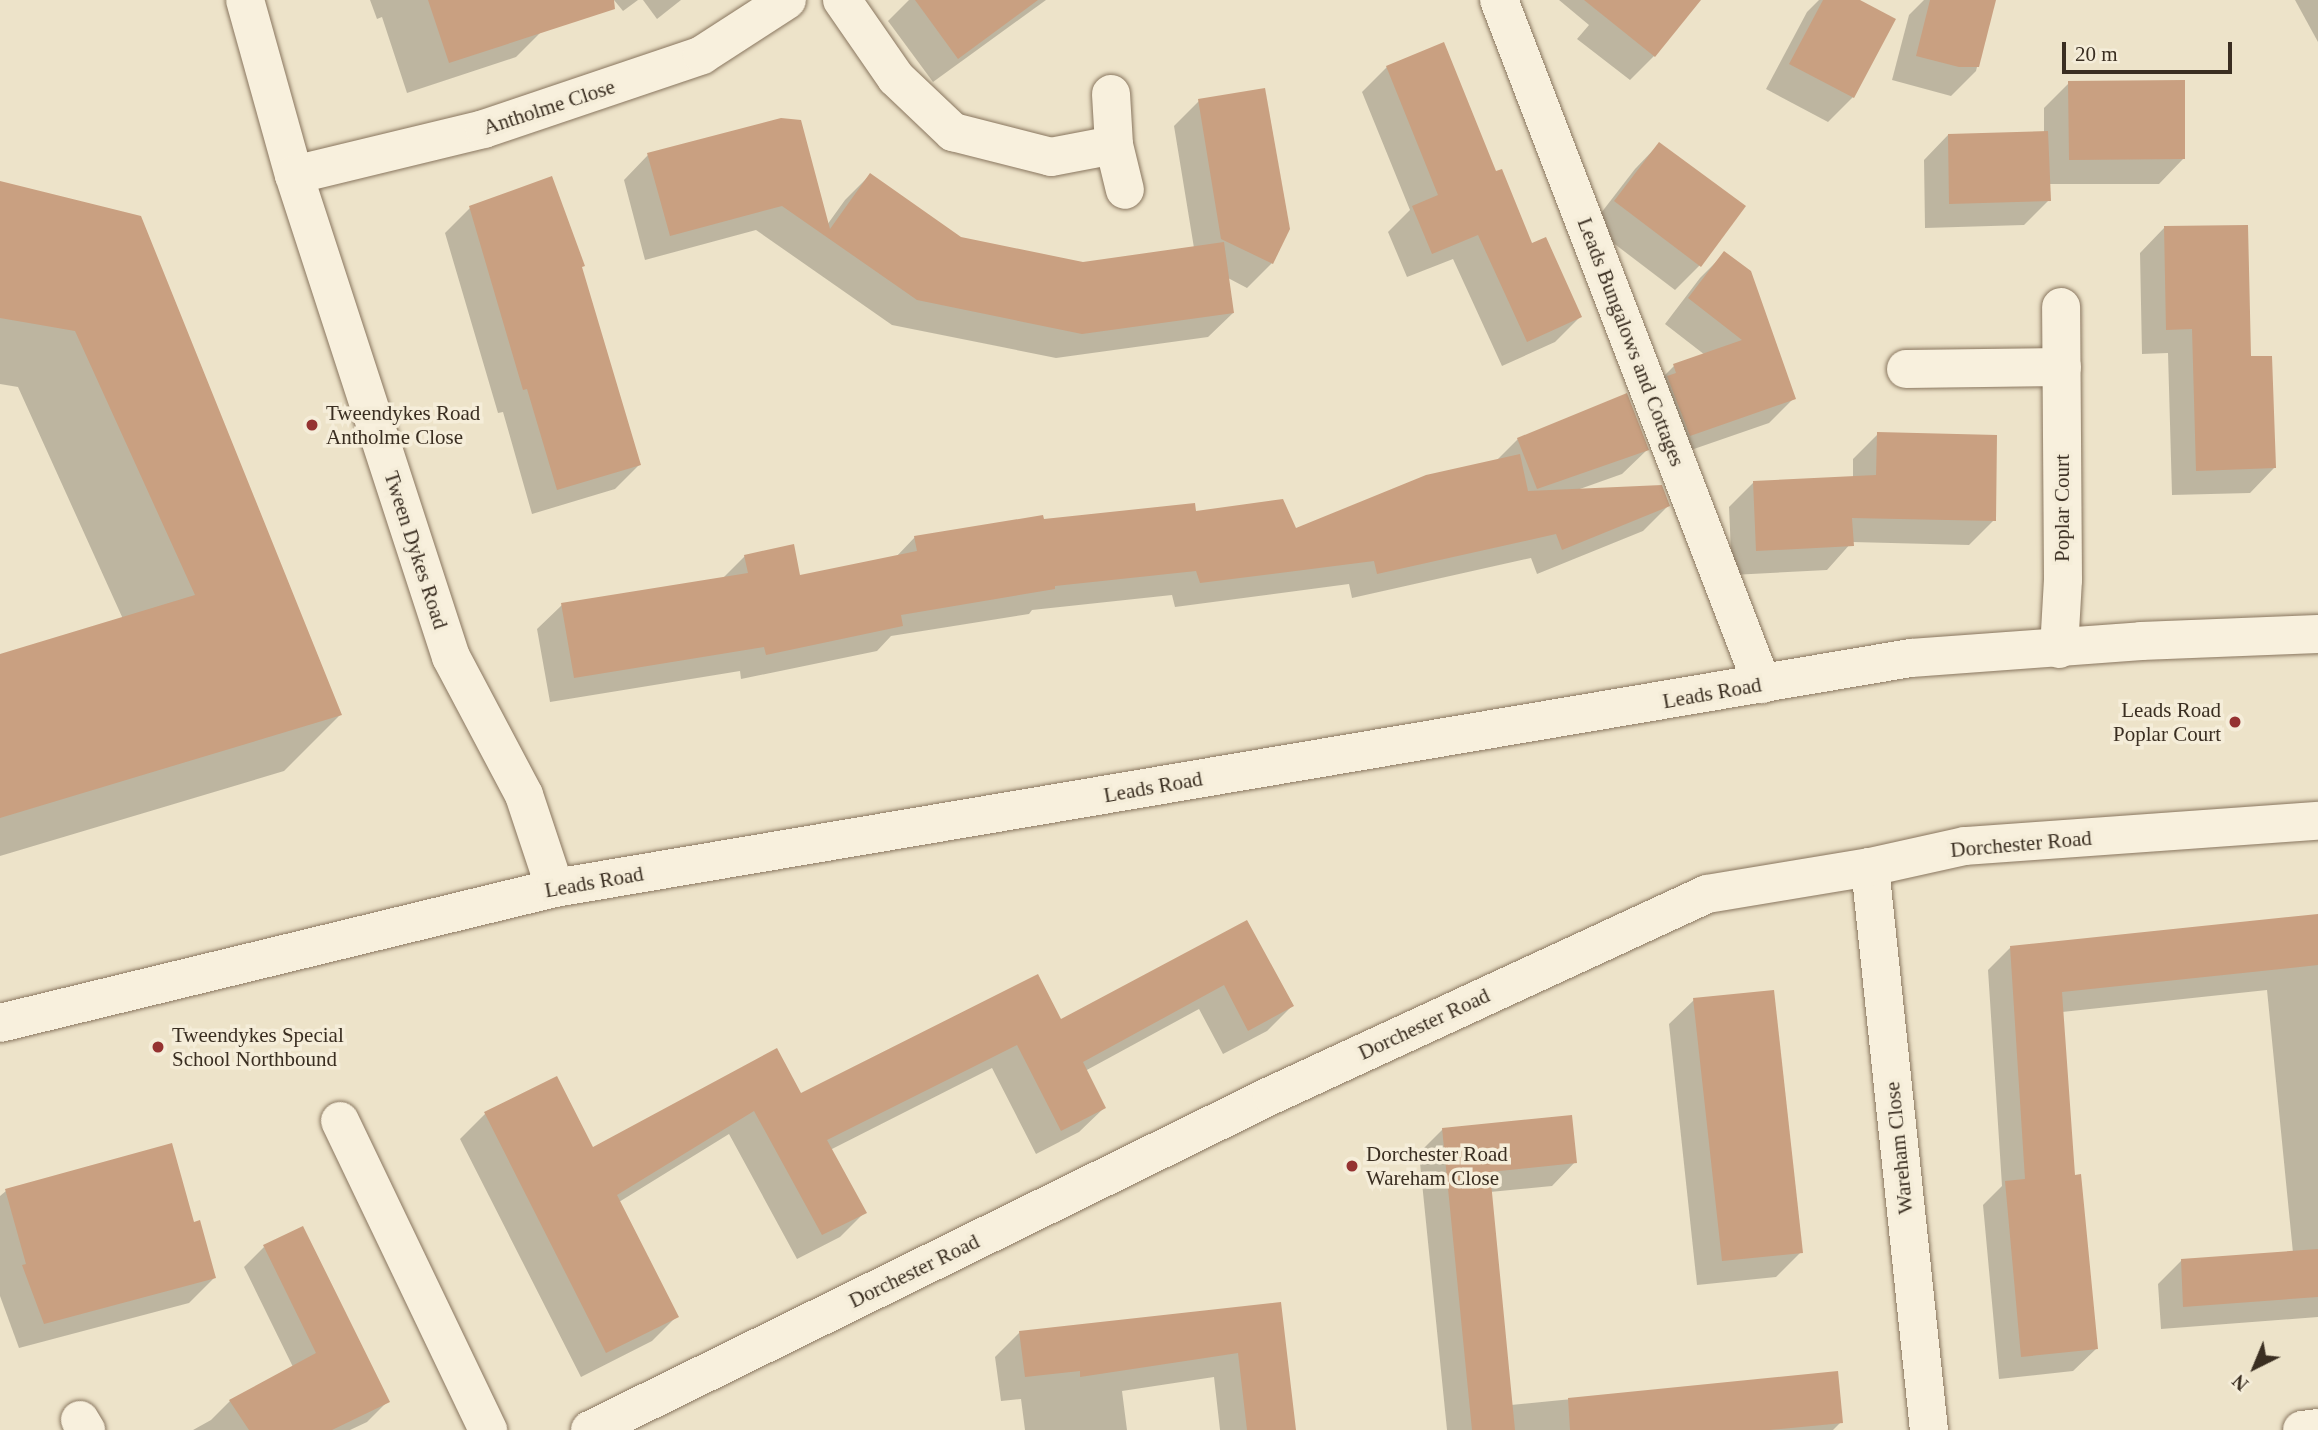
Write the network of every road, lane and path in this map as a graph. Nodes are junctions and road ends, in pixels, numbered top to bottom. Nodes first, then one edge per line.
1 (245, 0) edge
2 (787, 0) edge
3 (842, 0) edge
4 (1499, 0) edge
5 (1111, 94) dead end
6 (1114, 145) junction
7 (294, 175) junction
8 (1125, 190) dead end
9 (2061, 307) dead end
10 (2062, 367) junction
11 (1906, 369) dead end
12 (2318, 634) edge
13 (2059, 649) junction
14 (1762, 684) junction
15 (2318, 821) edge
16 (1870, 867) junction
17 (555, 888) junction
18 (0, 1023) edge
19 (340, 1121) dead end
20 (612, 1426) edge
21 (2318, 1428) edge
22 (488, 1430) edge
23 (1929, 1430) edge
24 (2302, 1430) edge

1 - 7 street, Tween Dykes Road
2 - 7 street, Antholme Close
3 - 6 street
4 - 14 street, Leads Bungalows and Cottages
5 - 6 street
6 - 8 street
7 - 17 street, Tween Dykes Road
9 - 10 street, Poplar Court
10 - 11 street
10 - 13 street, Poplar Court
12 - 13 street, Leads Road
13 - 14 street, Leads Road
14 - 17 street, Leads Road
15 - 16 street, Dorchester Road
16 - 20 street, Dorchester Road
16 - 23 street, Wareham Close
17 - 18 street, Leads Road
19 - 22 street
21 - 24 street

